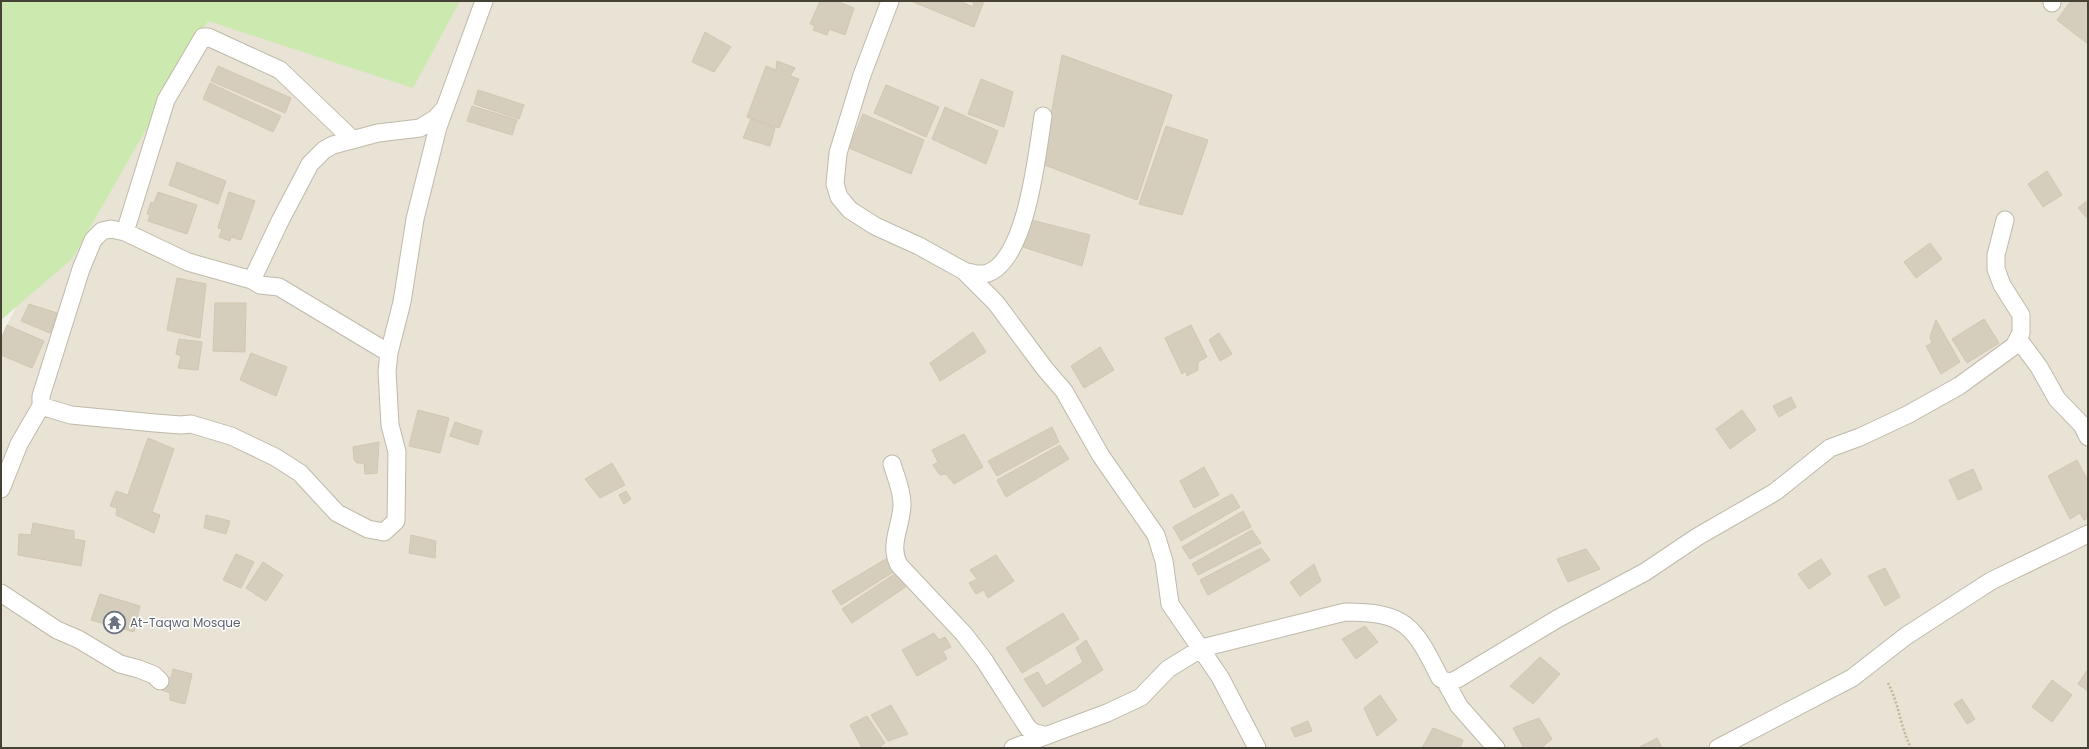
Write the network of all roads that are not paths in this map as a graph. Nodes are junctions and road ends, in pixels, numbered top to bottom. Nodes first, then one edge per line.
1 (484, 1) edge
2 (890, 1) edge
3 (445, 108) junction
4 (1044, 116) dead end
5 (353, 140) junction
6 (2005, 220) dead end
7 (125, 232) junction
8 (964, 271) junction
9 (252, 280) junction
10 (2019, 340) junction
11 (389, 353) junction
12 (41, 406) junction
13 (2088, 437) edge
14 (892, 464) dead end
15 (1, 489) edge
16 (2088, 534) edge
17 (1, 593) edge
18 (1202, 648) junction
19 (160, 681) dead end
20 (1445, 681) junction
21 (1043, 736) junction
22 (1013, 748) edge
23 (1257, 748) edge
24 (1496, 748) edge
25 (1718, 748) edge

1 - 3 street
2 - 8 street
3 - 5 street
3 - 11 street
4 - 8 street
5 - 7 street
5 - 9 street
6 - 10 street
7 - 9 street
7 - 12 street
8 - 18 street
9 - 11 street
10 - 13 street
10 - 20 street
11 - 12 street
12 - 15 street
14 - 21 street
16 - 25 street
17 - 19 street
18 - 20 street
18 - 21 street
18 - 23 street
20 - 24 street
21 - 22 street

